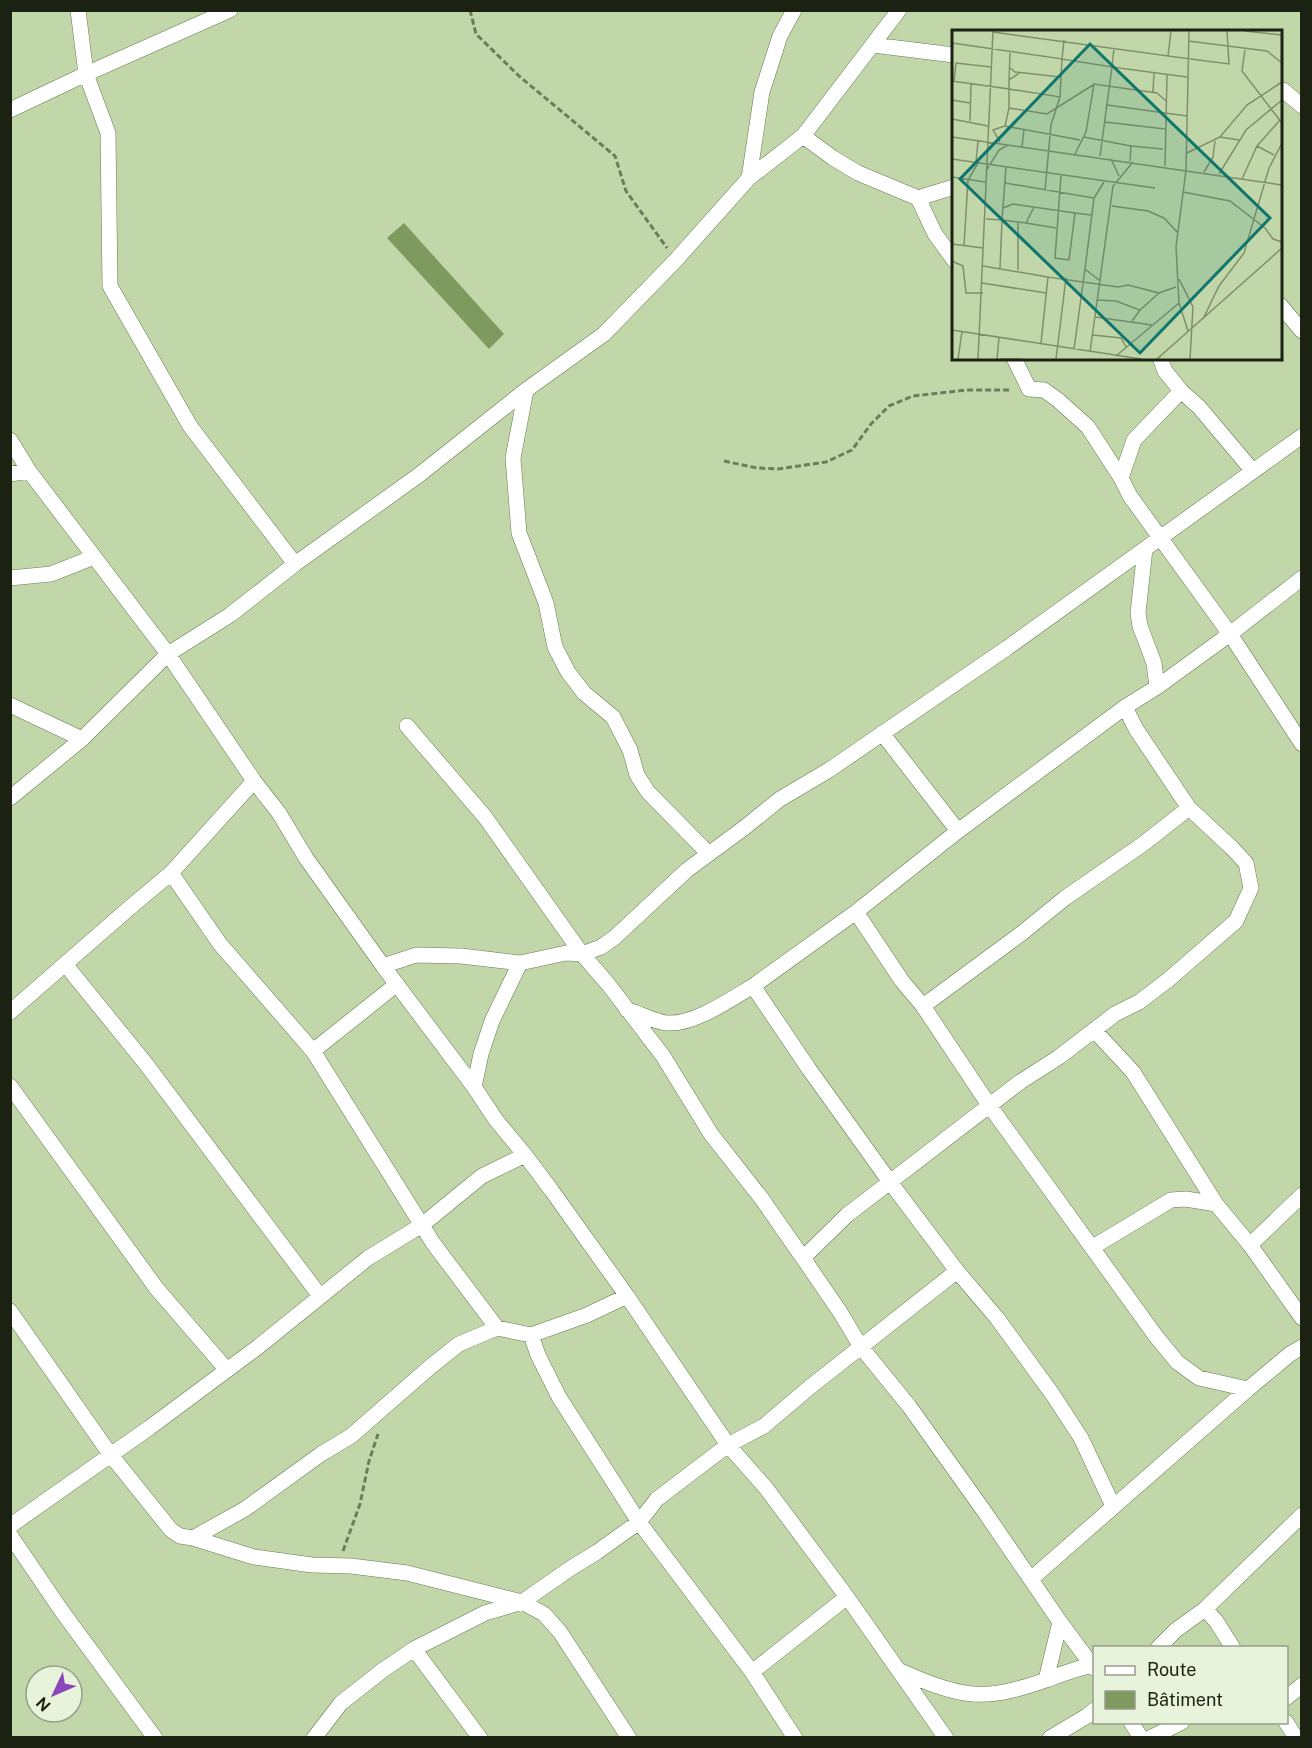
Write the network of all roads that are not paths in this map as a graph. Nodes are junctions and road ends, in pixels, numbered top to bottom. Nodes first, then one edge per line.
1 (78, 10) edge
2 (230, 10) edge
3 (794, 10) edge
4 (899, 10) edge
5 (873, 45) junction
6 (952, 55) edge
7 (86, 74) junction
8 (1282, 90) edge
9 (1302, 92) edge
10 (1302, 106) edge
11 (10, 110) edge
12 (803, 135) junction
13 (749, 178) junction
14 (952, 188) edge
15 (918, 198) junction
16 (952, 257) edge
17 (1282, 306) edge
18 (1302, 331) edge
19 (1015, 360) edge
20 (1161, 360) edge
21 (526, 390) junction
22 (1180, 391) junction
23 (1302, 436) edge
24 (10, 440) edge
25 (1252, 470) junction
26 (29, 471) junction
27 (10, 474) edge
28 (1121, 478) junction
29 (1160, 538) junction
30 (1145, 549) junction
31 (94, 557) junction
32 (295, 564) junction
33 (1302, 578) edge
34 (10, 579) edge
35 (1230, 634) junction
36 (168, 654) junction
37 (1156, 687) junction
38 (10, 705) edge
39 (1125, 707) junction
40 (407, 726) dead end
41 (882, 733) junction
42 (1299, 735) edge
43 (82, 739) junction
44 (254, 781) junction
45 (10, 798) edge
46 (1189, 808) junction
47 (958, 831) junction
48 (709, 854) junction
49 (171, 873) junction
50 (856, 912) junction
51 (582, 954) junction
52 (520, 963) junction
53 (65, 964) junction
54 (383, 966) junction
55 (397, 984) junction
56 (753, 986) junction
57 (923, 1006) junction
58 (627, 1010) junction
59 (10, 1011) edge
60 (1094, 1030) junction
61 (313, 1051) junction
62 (10, 1086) edge
63 (474, 1087) junction
64 (989, 1106) junction
65 (525, 1155) junction
66 (890, 1182) junction
67 (1302, 1195) edge
68 (1216, 1204) junction
69 (422, 1225) junction
70 (1250, 1245) junction
71 (1093, 1247) junction
72 (803, 1258) junction
73 (957, 1270) junction
74 (320, 1296) junction
75 (627, 1296) junction
76 (10, 1311) edge
77 (1302, 1318) edge
78 (497, 1328) junction
79 (531, 1335) junction
80 (861, 1347) junction
81 (1302, 1347) edge
82 (227, 1370) junction
83 (1248, 1389) junction
84 (728, 1445) junction
85 (110, 1454) junction
86 (1113, 1506) junction
87 (1302, 1515) edge
88 (639, 1522) junction
89 (10, 1526) edge
90 (10, 1535) edge
91 (194, 1538) junction
92 (1031, 1579) junction
93 (847, 1597) junction
94 (522, 1602) junction
95 (1205, 1609) junction
96 (1060, 1622) junction
97 (1159, 1646) edge
98 (1232, 1646) edge
99 (414, 1649) junction
100 (1093, 1665) edge
101 (1093, 1666) edge
102 (898, 1670) junction
103 (752, 1672) junction
104 (1046, 1680) junction
105 (1302, 1685) edge
106 (1288, 1697) edge
107 (1093, 1712) edge
108 (933, 1720) junction
109 (1132, 1724) edge
110 (1178, 1724) edge
111 (1288, 1724) edge
112 (155, 1737) edge
113 (314, 1737) edge
114 (480, 1737) edge
115 (629, 1737) edge
116 (795, 1737) edge
117 (930, 1737) edge
118 (946, 1737) edge
119 (1050, 1737) edge
120 (1141, 1737) edge
121 (1150, 1737) edge
122 (1296, 1737) edge

1 - 7 street
2 - 7 street
3 - 13 street
4 - 5 street
5 - 6 street
5 - 12 street
7 - 11 street
7 - 32 street
8 - 9 street
8 - 10 street
12 - 13 street
12 - 15 street
13 - 21 street
14 - 15 street
15 - 16 street
17 - 18 street
19 - 28 street
20 - 22 street
21 - 32 street
21 - 48 street
22 - 25 street
22 - 28 street
23 - 25 street
24 - 26 street
25 - 29 street
26 - 27 street
26 - 31 street
28 - 29 street
29 - 30 street
29 - 35 street
30 - 37 street
30 - 41 street
31 - 34 street
31 - 36 street
32 - 36 street
33 - 35 street
35 - 37 street
35 - 42 street
36 - 43 street
36 - 44 street
37 - 39 street
38 - 43 street
39 - 46 street
39 - 47 street
40 - 51 street
41 - 47 street
41 - 48 street
43 - 45 street
44 - 49 street
44 - 54 street
46 - 57 street
46 - 60 street
47 - 50 street
48 - 51 street
49 - 53 street
49 - 61 street
50 - 56 street
50 - 57 street
51 - 52 street
51 - 58 street
52 - 54 street
52 - 63 street
53 - 59 street
53 - 74 street
54 - 55 street
55 - 61 street
55 - 63 street
56 - 58 street
56 - 66 street
57 - 64 street
58 - 72 street
60 - 64 street
60 - 68 street
61 - 69 street
62 - 82 street
63 - 65 street
64 - 66 street
64 - 71 street
65 - 69 street
65 - 75 street
66 - 72 street
66 - 73 street
67 - 70 street
68 - 70 street
68 - 71 street
69 - 74 street
69 - 78 street
70 - 77 street
71 - 83 street
72 - 80 street
73 - 80 street
73 - 86 street
74 - 82 street
75 - 79 street
75 - 84 street
76 - 85 street
78 - 79 street
78 - 91 street
79 - 88 street
80 - 84 street
80 - 92 street
81 - 83 street
82 - 85 street
83 - 86 street
84 - 88 street
84 - 93 street
85 - 89 street
85 - 91 street
86 - 92 street
87 - 95 street
88 - 94 street
88 - 103 street
90 - 112 street
91 - 94 street
92 - 96 street
93 - 102 street
93 - 103 street
94 - 99 street
94 - 115 street
95 - 97 street
95 - 98 street
96 - 100 street
96 - 104 street
99 - 113 street
99 - 114 street
101 - 104 street
102 - 104 street
102 - 108 street
103 - 116 street
105 - 106 street
107 - 119 street
108 - 117 street
108 - 118 street
109 - 120 street
110 - 121 street
111 - 122 street

